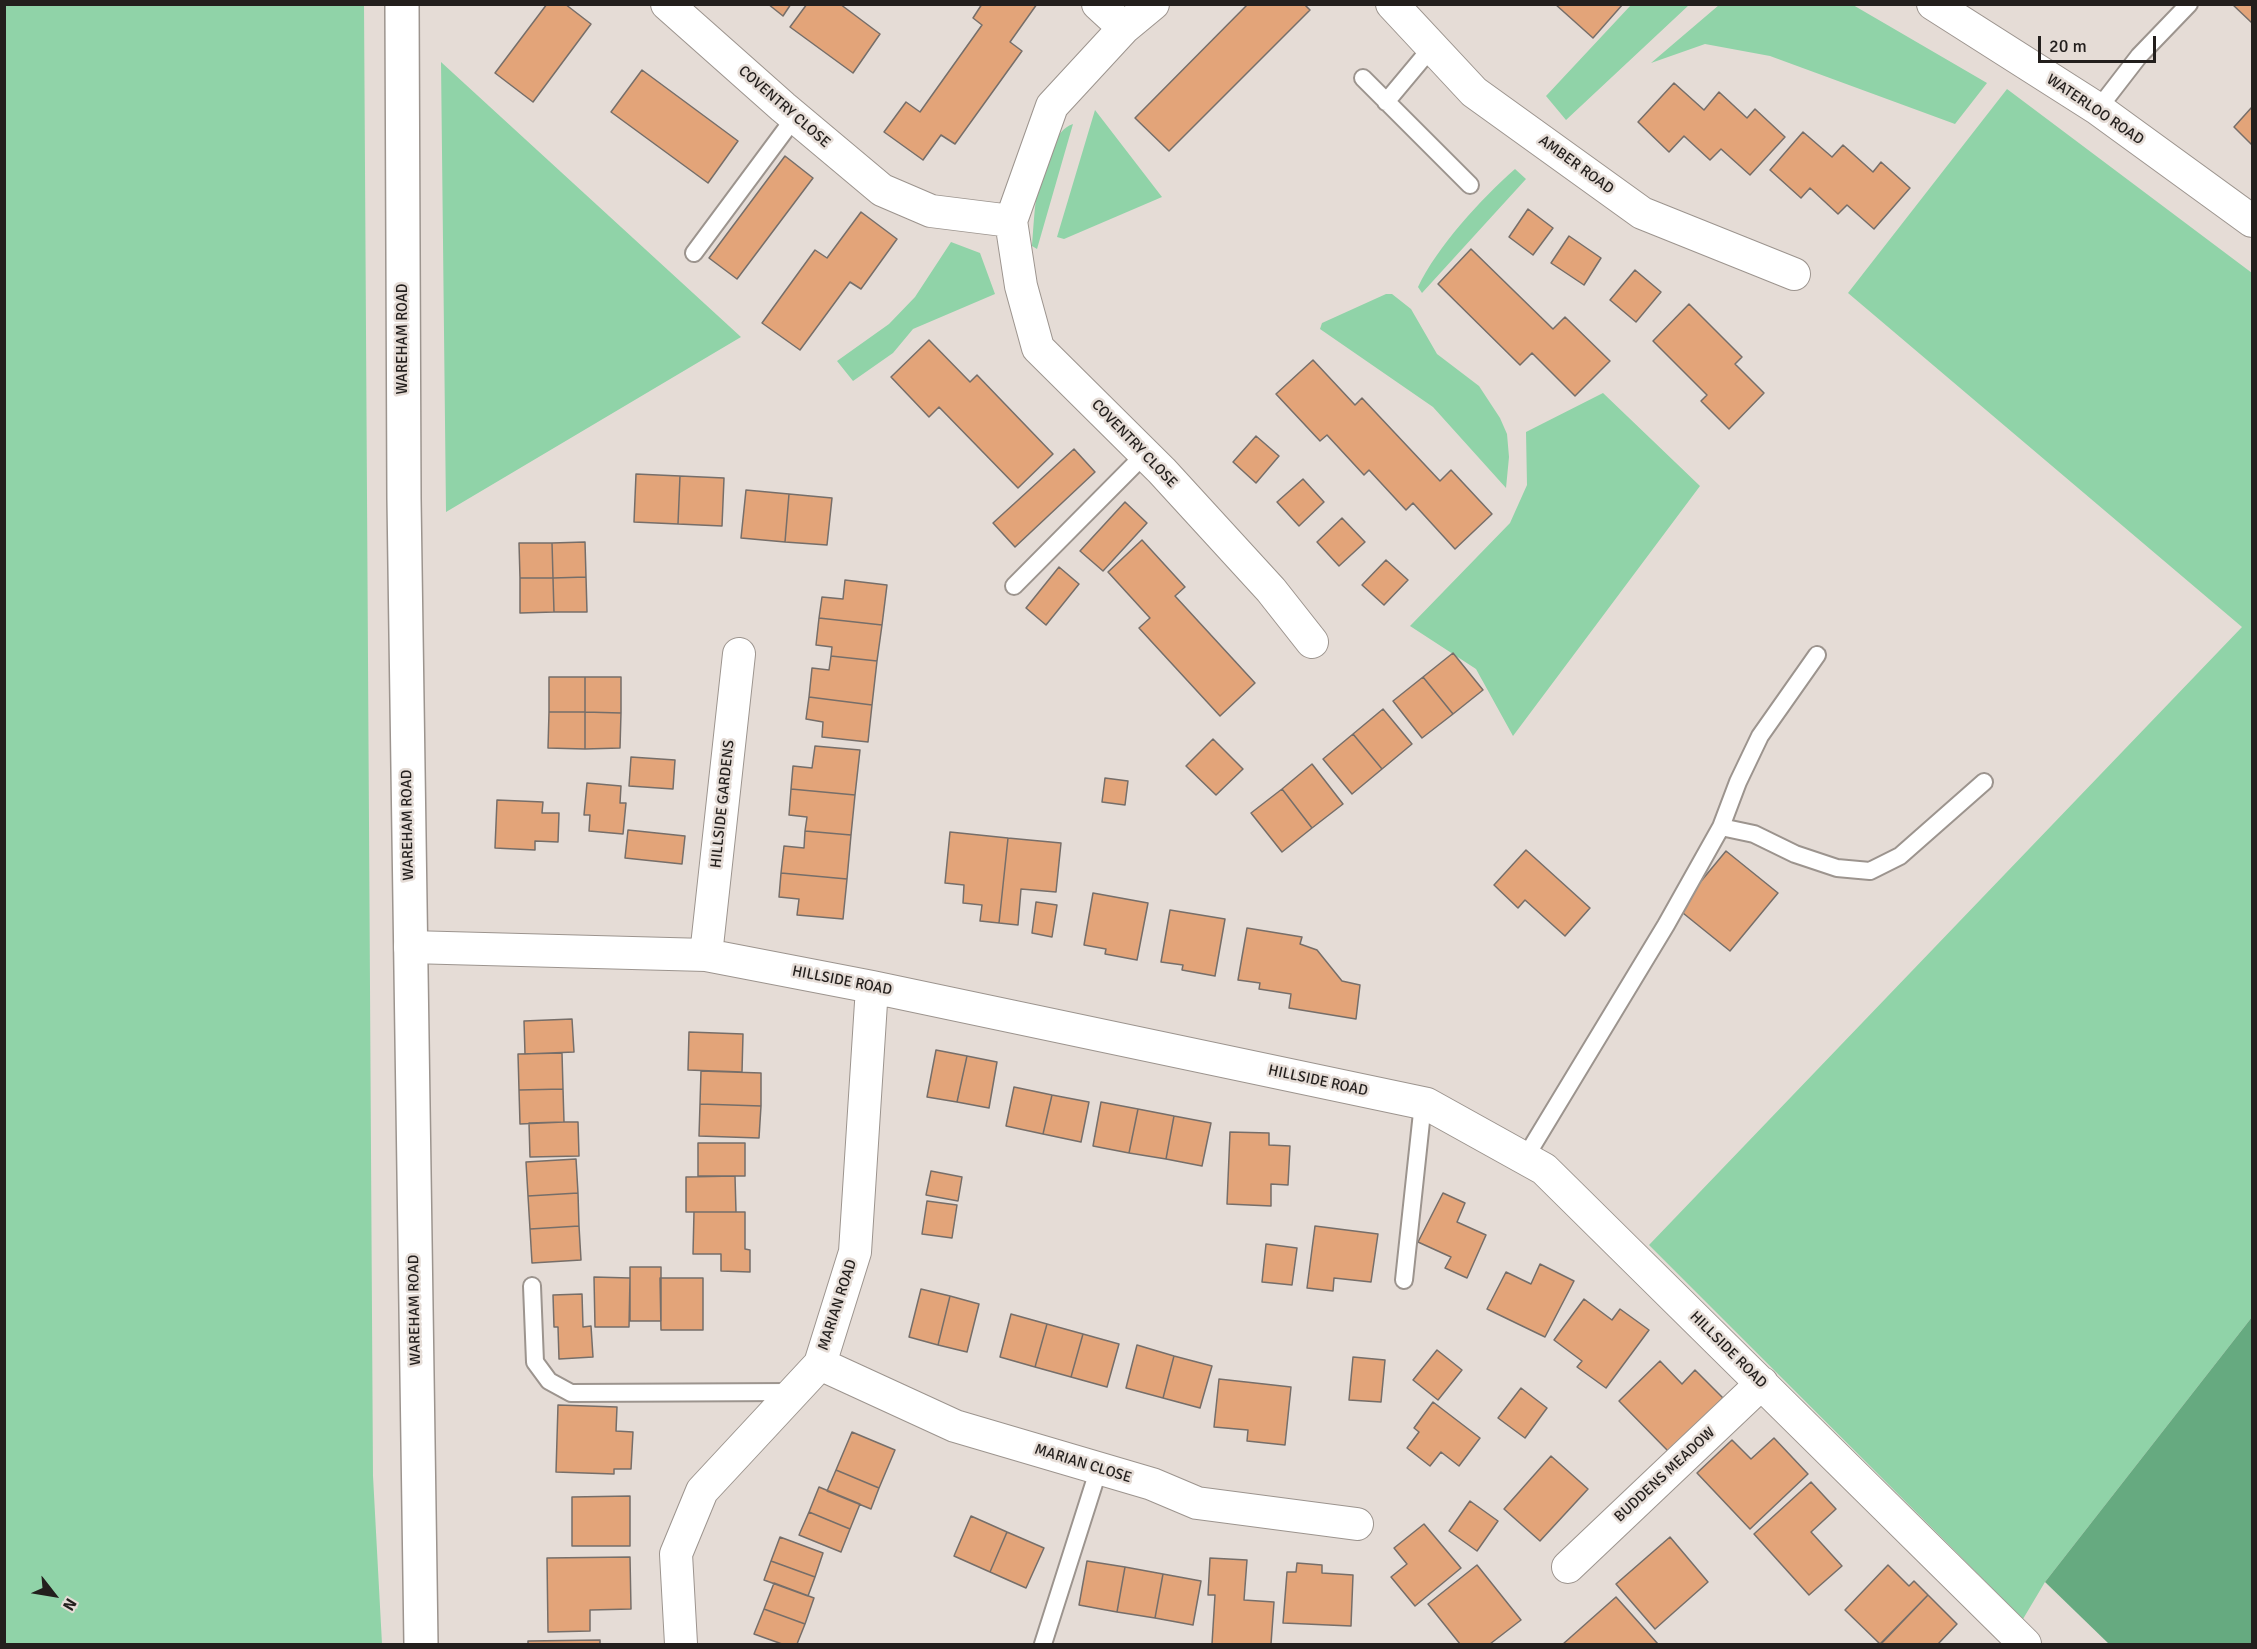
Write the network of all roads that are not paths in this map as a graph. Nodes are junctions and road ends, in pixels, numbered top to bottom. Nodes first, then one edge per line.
1 (402, 4) edge
2 (668, 4) edge
3 (1098, 4) edge
4 (1153, 4) edge
5 (1392, 4) edge
6 (1933, 4) edge
7 (2188, 4) edge
8 (1124, 28) junction
9 (1432, 47) junction
10 (1363, 78) dead end
11 (1386, 102) junction
12 (2098, 109) junction
13 (795, 117) junction
14 (1470, 185) dead end
15 (1011, 221) junction
16 (2253, 221) edge
17 (694, 253) dead end
18 (1794, 274) dead end
19 (1144, 454) junction
20 (1014, 586) dead end
21 (1312, 642) dead end
22 (739, 654) dead end
23 (1817, 655) dead end
24 (1984, 782) dead end
25 (1721, 827) junction
26 (410, 947) junction
27 (706, 955) junction
28 (872, 987) junction
29 (1423, 1103) junction
30 (1525, 1158) junction
31 (1404, 1280) dead end
32 (532, 1286) dead end
33 (820, 1364) junction
34 (1762, 1383) junction
35 (793, 1392) junction
36 (1099, 1468) junction
37 (1357, 1524) dead end
38 (1568, 1567) dead end
39 (421, 1644) edge
40 (681, 1644) edge
41 (1043, 1644) edge
42 (2025, 1644) edge

1 - 26 street, WAREHAM ROAD
2 - 13 street, COVENTRY CLOSE
3 - 8 street
4 - 8 street, COVENTRY CLOSE
5 - 9 street, AMBER ROAD
6 - 12 street, WATERLOO ROAD
7 - 12 lane
8 - 15 street, COVENTRY CLOSE
9 - 11 lane
9 - 18 street, AMBER ROAD
10 - 11 lane
11 - 14 lane
12 - 16 street, WATERLOO ROAD
13 - 15 street, COVENTRY CLOSE
13 - 17 lane
15 - 19 street, COVENTRY CLOSE
19 - 20 lane
19 - 21 street, COVENTRY CLOSE
22 - 27 street, HILLSIDE GARDENS
23 - 25 lane
24 - 25 lane
25 - 30 lane
26 - 27 street, HILLSIDE ROAD
26 - 39 street, WAREHAM ROAD
27 - 28 street, HILLSIDE ROAD
28 - 29 street, HILLSIDE ROAD
28 - 33 street, MARIAN ROAD
29 - 30 street, HILLSIDE ROAD
29 - 31 lane
30 - 34 street, HILLSIDE ROAD
32 - 35 lane
33 - 35 street, MARIAN ROAD
33 - 36 street, MARIAN CLOSE
34 - 38 street, BUDDENS MEADOW
34 - 42 street, HILLSIDE ROAD
35 - 40 street, MARIAN ROAD
36 - 37 street, MARIAN CLOSE
36 - 41 lane

